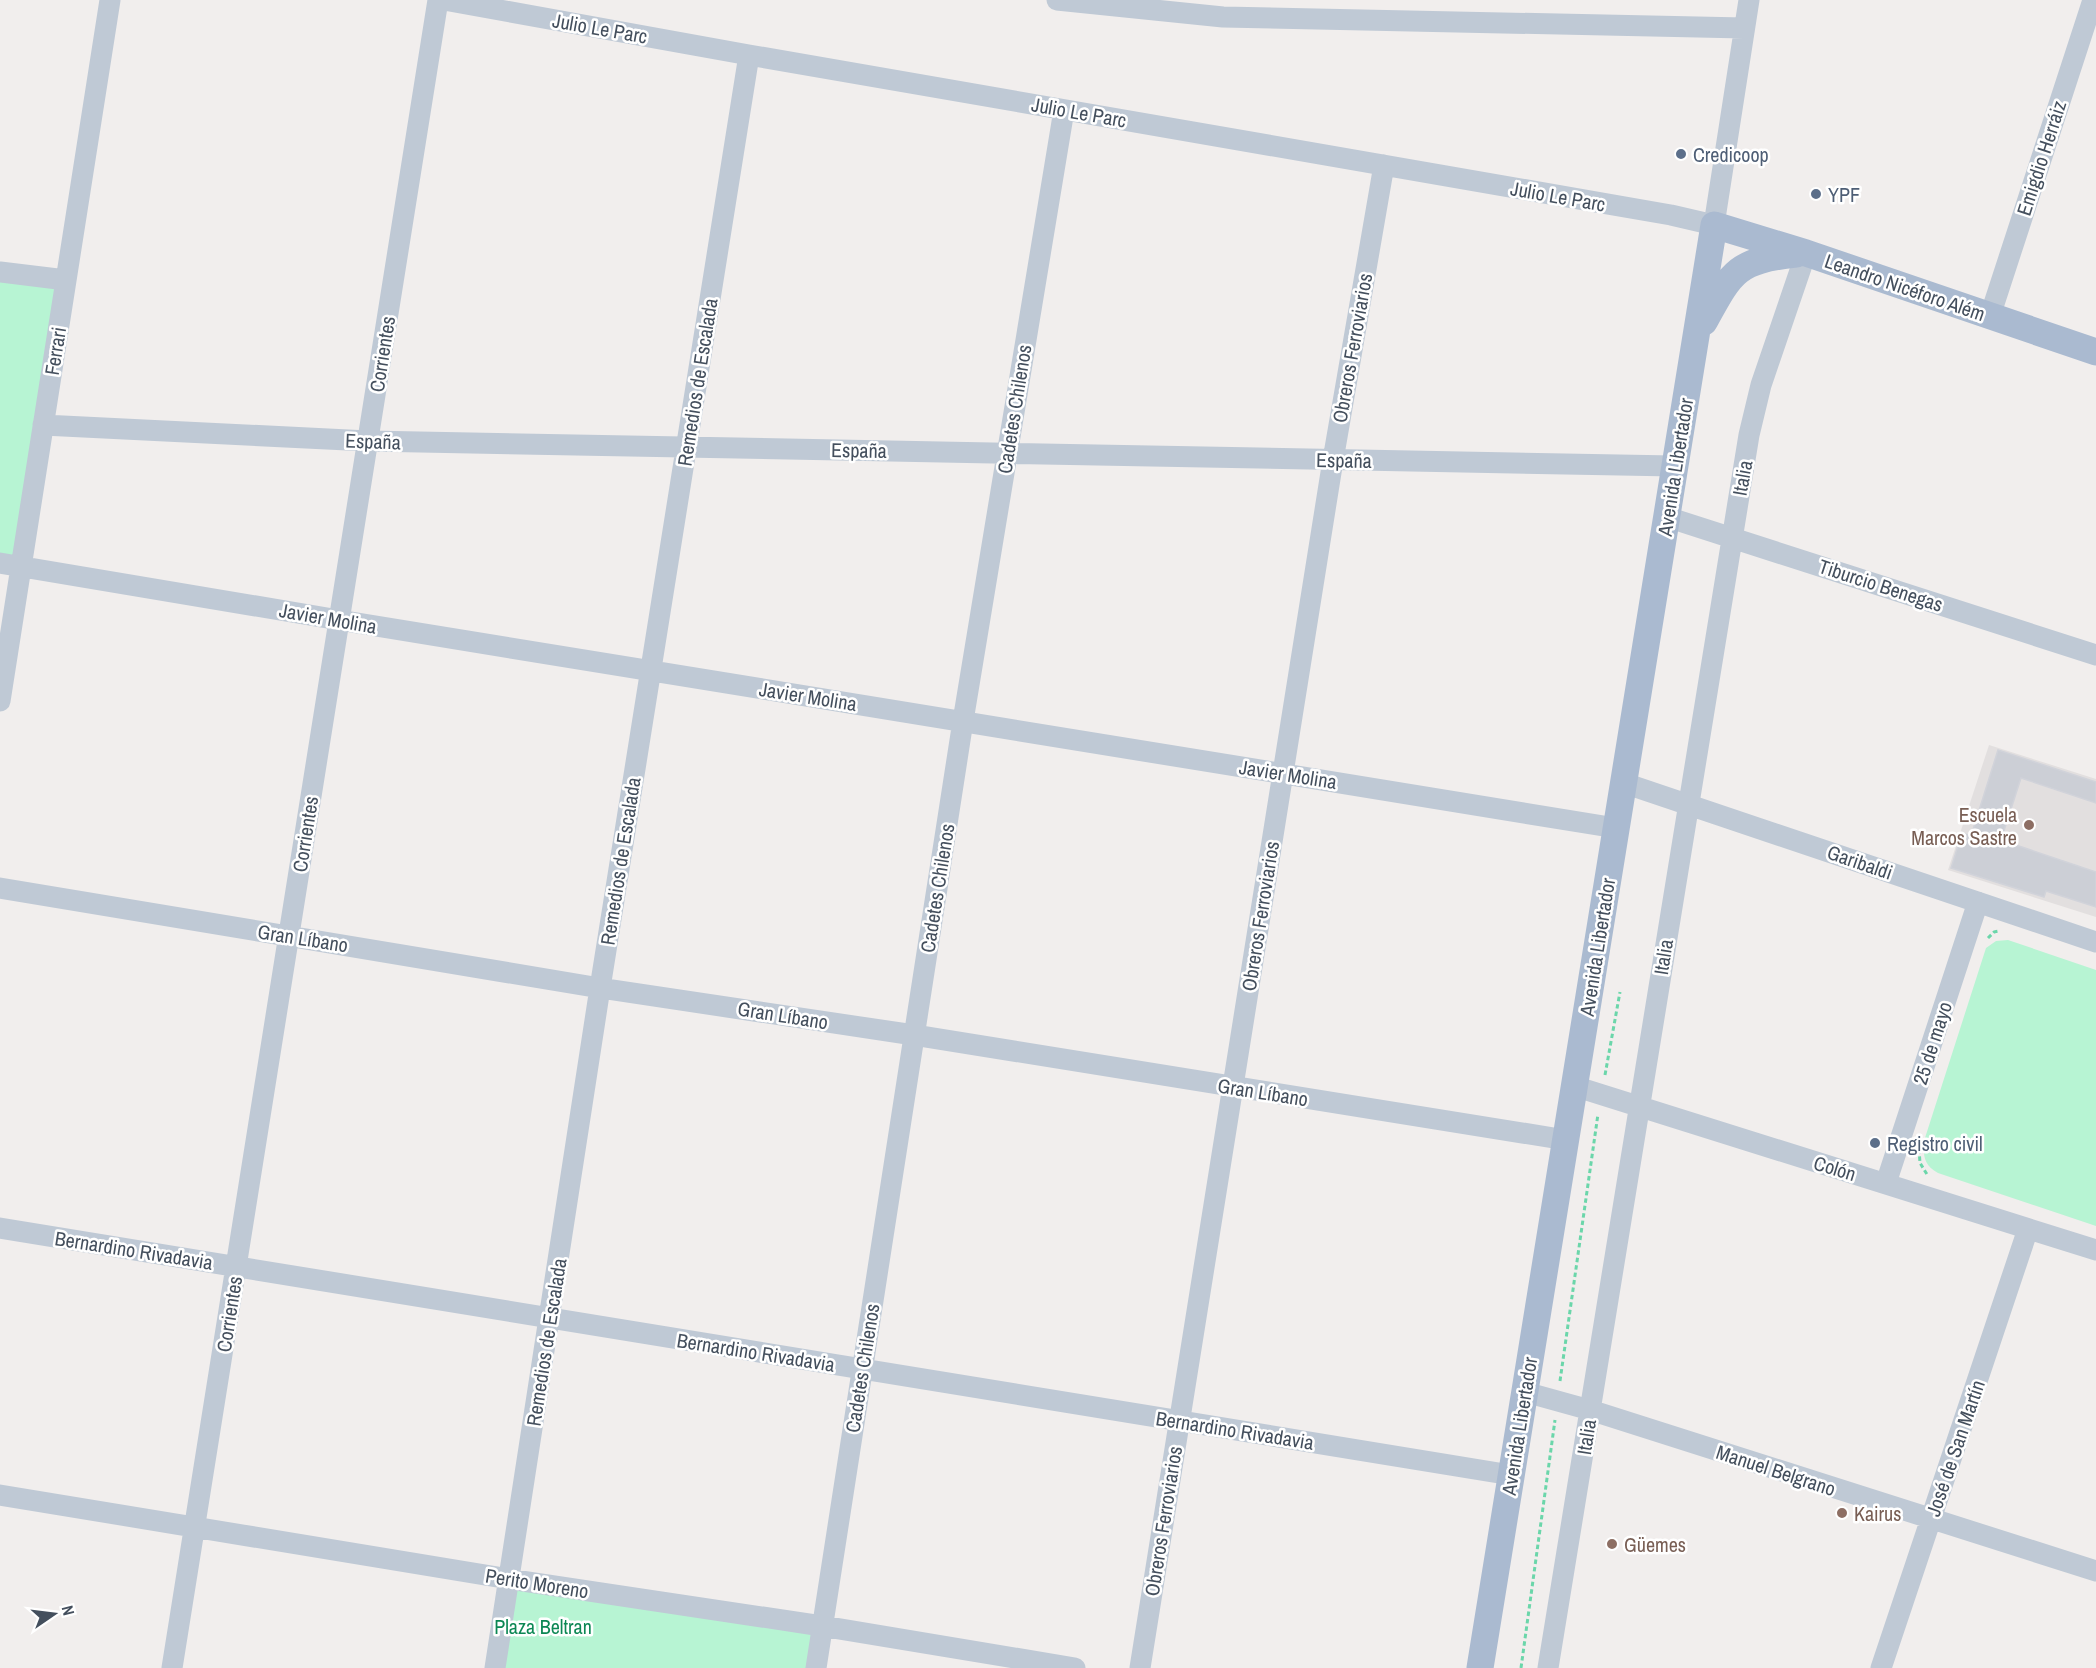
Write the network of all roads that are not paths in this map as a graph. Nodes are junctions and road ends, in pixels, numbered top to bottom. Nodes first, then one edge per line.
1 (110, 0) edge
2 (438, 0) edge
3 (444, 0) edge
4 (1057, 0) edge
5 (1749, 0) edge
6 (2088, 3) edge
7 (1744, 28) junction
8 (749, 55) junction
9 (1064, 110) junction
10 (1384, 165) junction
11 (1714, 225) junction
12 (1806, 253) junction
13 (0, 272) edge
14 (66, 280) junction
15 (1990, 316) junction
16 (1696, 336) junction
17 (2096, 352) edge
18 (44, 425) junction
19 (368, 441) junction
20 (686, 447) junction
21 (1007, 453) junction
22 (1333, 460) junction
23 (1674, 466) junction
24 (1666, 517) junction
25 (1731, 537) junction
26 (0, 563) edge
27 (22, 566) junction
28 (339, 620) junction
29 (2096, 655) edge
30 (651, 671) junction
31 (0, 701) edge
32 (963, 721) junction
33 (1283, 773) junction
34 (1623, 783) junction
35 (1688, 804) junction
36 (1616, 828) junction
37 (0, 888) edge
38 (1978, 902) junction
39 (289, 936) junction
40 (2096, 942) edge
41 (600, 988) junction
42 (914, 1035) junction
43 (1574, 1086) junction
44 (1233, 1087) junction
45 (1639, 1106) junction
46 (1566, 1140) junction
47 (1886, 1184) junction
48 (0, 1228) edge
49 (2028, 1229) junction
50 (2096, 1250) edge
51 (236, 1266) junction
52 (550, 1318) junction
53 (861, 1370) junction
54 (1525, 1392) junction
55 (1590, 1410) junction
56 (1179, 1420) junction
57 (1511, 1476) junction
58 (0, 1494) edge
59 (1931, 1520) junction
60 (194, 1527) junction
61 (2096, 1571) edge
62 (509, 1579) junction
63 (822, 1626) junction
64 (172, 1668) edge
65 (495, 1668) edge
66 (816, 1668) edge
67 (1075, 1668) edge
68 (1140, 1668) edge
69 (1480, 1668) edge
70 (1548, 1668) edge
71 (1881, 1668) edge

1 - 14 street, Ferrari
2 - 19 street, Corrientes
3 - 8 street, Julio Le Parc
4 - 7 street
5 - 7 street
6 - 15 street, Emigdio Herráiz
7 - 11 street
8 - 9 street, Julio Le Parc
8 - 20 street, Remedios de Escalada
9 - 10 street, Julio Le Parc
9 - 21 street, Cadetes Chilenos
10 - 11 street, Julio Le Parc
10 - 22 street, Obreros Ferroviarios
11 - 12 main road, Leandro Nicéforo Além
11 - 16 main road, Avenida Libertador
12 - 15 main road, Leandro Nicéforo Além
12 - 16 main road
12 - 25 street, Italia
13 - 14 street
14 - 18 street, Ferrari
15 - 17 main road, Leandro Nicéforo Além
16 - 23 main road, Avenida Libertador
18 - 19 street, España
18 - 27 street, Ferrari
19 - 20 street, España
19 - 28 street, Corrientes
20 - 21 street, España
20 - 30 street, Remedios de Escalada
21 - 22 street, España
21 - 32 street, Cadetes Chilenos
22 - 23 street, España
22 - 33 street, Obreros Ferroviarios
23 - 24 main road, Avenida Libertador
24 - 25 street, Tiburcio Benegas
24 - 34 main road, Avenida Libertador
25 - 29 street, Tiburcio Benegas
25 - 35 street, Italia
26 - 27 street, Javier Molina
27 - 28 street, Javier Molina
27 - 31 street, Ferrari
28 - 30 street, Javier Molina
28 - 39 street, Corrientes
30 - 32 street, Javier Molina
30 - 41 street, Remedios de Escalada
32 - 33 street, Javier Molina
32 - 42 street, Cadetes Chilenos
33 - 36 street, Javier Molina
33 - 44 street, Obreros Ferroviarios
34 - 35 street, Garibaldi
34 - 36 main road, Avenida Libertador
35 - 38 street, Garibaldi
35 - 45 street, Italia
36 - 43 main road, Avenida Libertador
37 - 39 street, Gran Líbano
38 - 40 street, Garibaldi
38 - 47 street, 25 de mayo
39 - 41 street, Gran Líbano
39 - 51 street, Corrientes
41 - 42 street, Gran Líbano
41 - 52 street, Remedios de Escalada
42 - 44 street, Gran Líbano
42 - 53 street, Cadetes Chilenos
43 - 45 street, Colón
43 - 46 main road, Avenida Libertador
44 - 46 street, Gran Líbano
44 - 56 street, Obreros Ferroviarios
45 - 47 street, Colón
45 - 55 street, Italia
46 - 54 main road, Avenida Libertador
47 - 49 street, Colón
48 - 51 street, Bernardino Rivadavia
49 - 50 street, Colón
49 - 59 street, José de San Martín
51 - 52 street, Bernardino Rivadavia
51 - 60 street, Corrientes
52 - 53 street, Bernardino Rivadavia
52 - 62 street, Remedios de Escalada
53 - 56 street, Bernardino Rivadavia
53 - 63 street, Cadetes Chilenos
54 - 55 street, Manuel Belgrano
54 - 57 main road, Avenida Libertador
55 - 59 street, Manuel Belgrano
55 - 70 street, Italia
56 - 57 street, Bernardino Rivadavia
56 - 68 street, Obreros Ferroviarios
57 - 69 main road, Avenida Libertador
58 - 60 street, Perito Moreno
59 - 61 street, Manuel Belgrano
59 - 71 street, José de San Martín
60 - 62 street, Perito Moreno
60 - 64 street, Corrientes
62 - 63 street, Perito Moreno
62 - 65 street, Remedios de Escalada
63 - 66 street, Cadetes Chilenos
63 - 67 street, Perito Moreno

